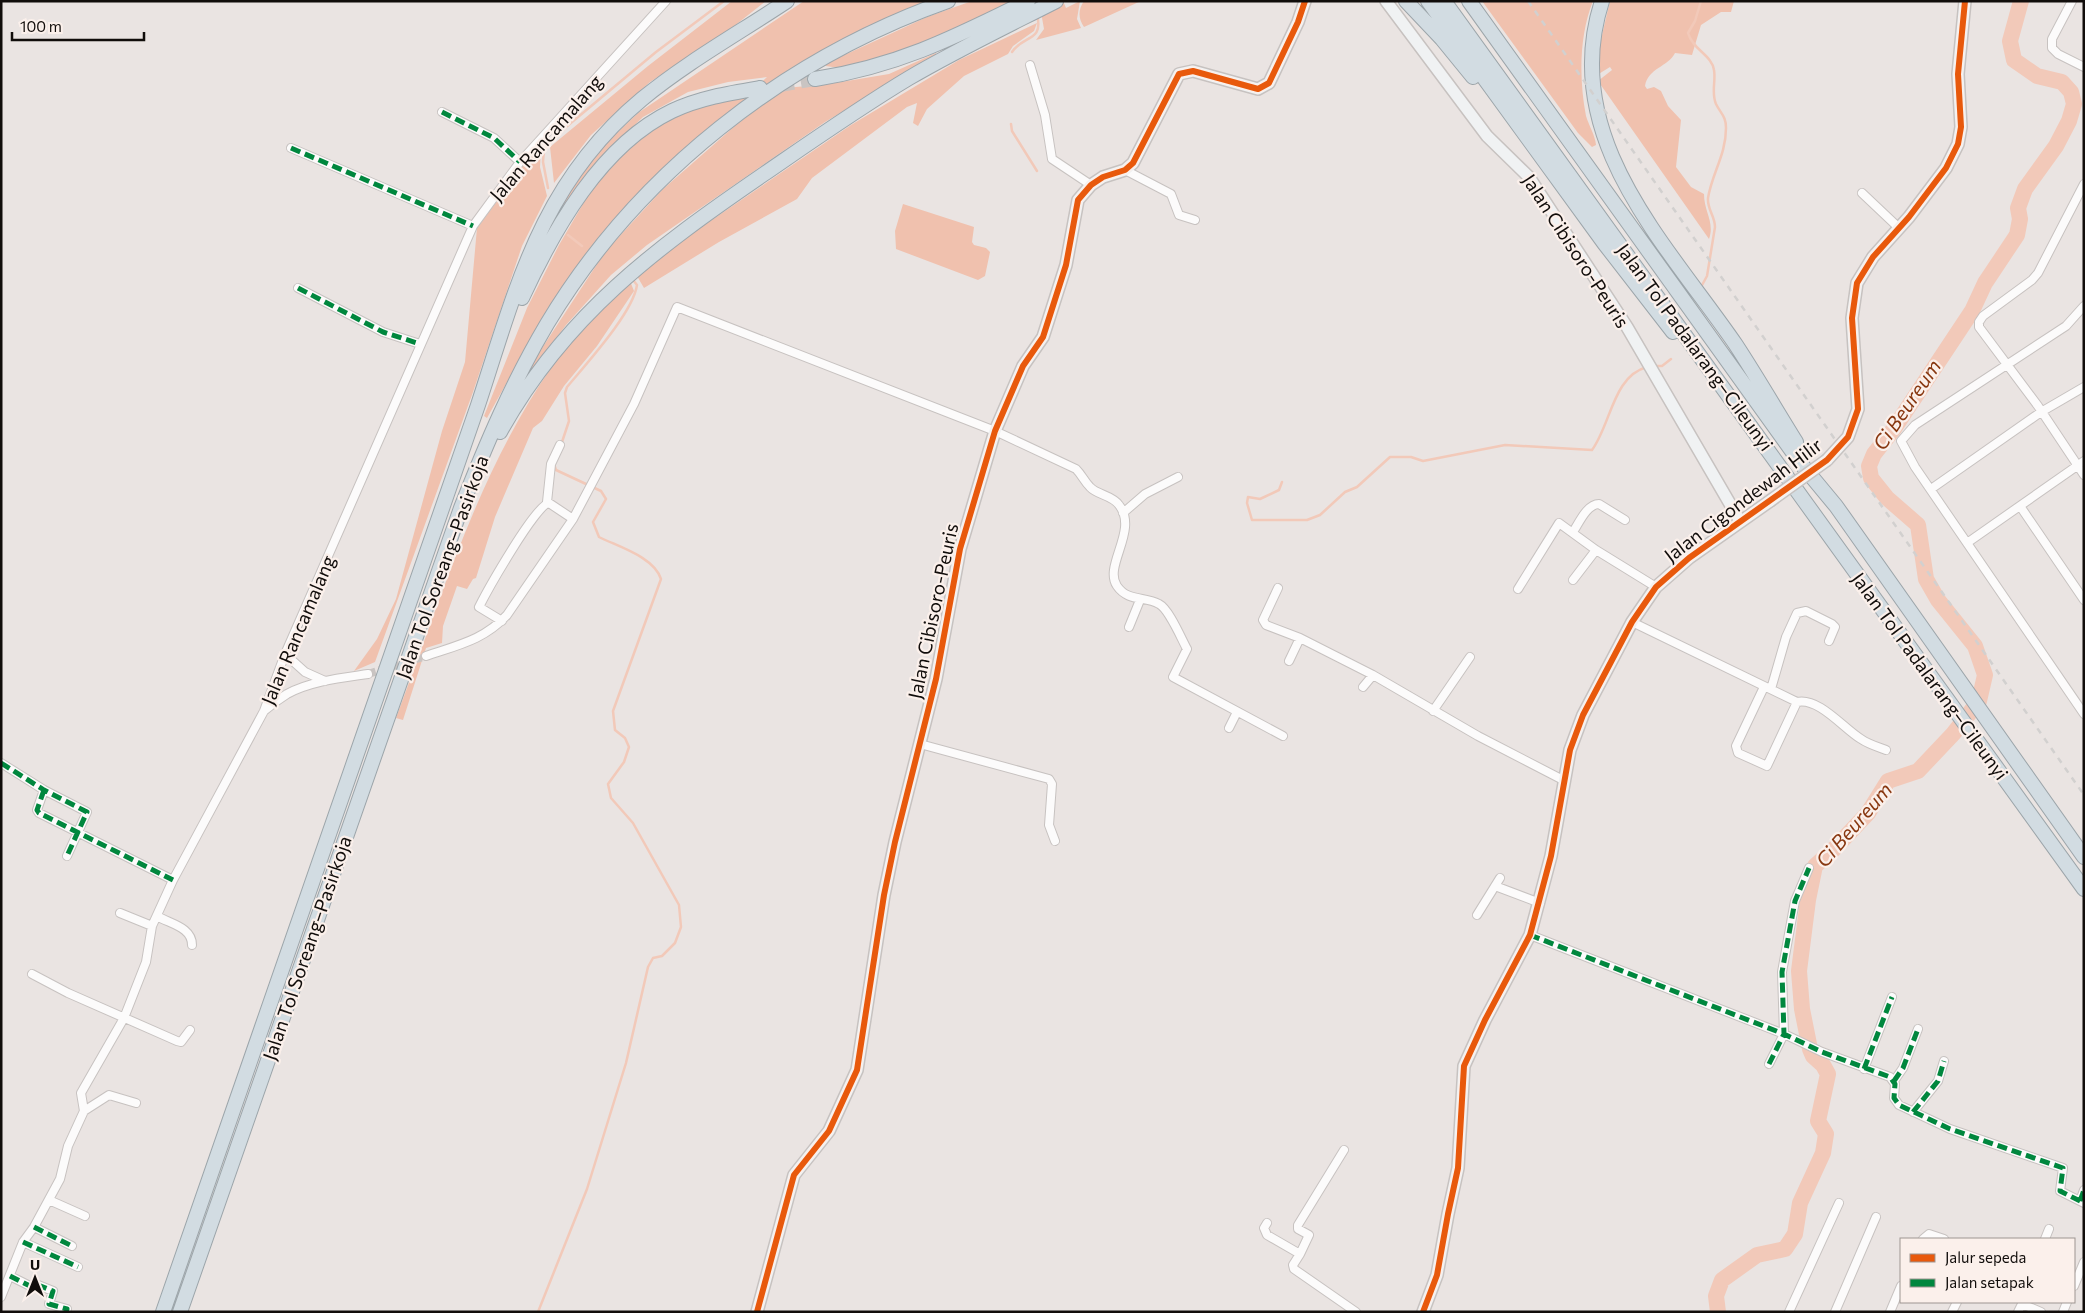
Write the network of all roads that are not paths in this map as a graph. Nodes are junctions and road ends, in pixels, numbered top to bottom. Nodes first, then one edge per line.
1 (666, 1) edge
2 (786, 1) edge
3 (948, 1) edge
4 (1028, 1) edge
5 (1056, 1) edge
6 (1063, 1) edge
7 (1305, 1) edge
8 (1386, 1) edge
9 (1406, 1) edge
10 (1428, 1) edge
11 (1444, 1) edge
12 (1469, 1) edge
13 (1602, 1) edge
14 (1965, 1) edge
15 (2072, 1) edge
16 (1018, 20) junction
17 (1030, 65) dead end
18 (2084, 67) edge
19 (815, 79) tunnel mouth
20 (760, 88) dead end
21 (442, 112) dead end
22 (291, 148) dead end
23 (520, 162) junction
24 (1125, 170) junction
25 (2084, 184) edge
26 (1091, 185) junction
27 (1564, 188) junction
28 (1862, 193) dead end
29 (1196, 220) dead end
30 (473, 226) junction
31 (1899, 228) junction
32 (298, 288) dead end
33 (2084, 306) edge
34 (420, 344) junction
35 (2007, 366) junction
36 (2084, 387) edge
37 (478, 405) junction
38 (2041, 412) junction
39 (1747, 419) junction
40 (995, 431) junction
41 (560, 445) dead end
42 (2081, 463) edge
43 (2084, 475) edge
44 (1178, 477) dead end
45 (1931, 489) junction
46 (547, 502) junction
47 (1836, 506) junction
48 (2020, 506) junction
49 (461, 508) junction
50 (1123, 513) junction
51 (573, 519) junction
52 (1625, 520) dead end
53 (1740, 521) junction
54 (1573, 532) junction
55 (1967, 543) junction
56 (1596, 550) junction
57 (1574, 580) dead end
58 (1656, 587) junction
59 (1278, 588) dead end
60 (1518, 589) dead end
61 (1140, 600) junction
62 (2084, 600) edge
63 (502, 621) junction
64 (1632, 622) junction
65 (1129, 627) dead end
66 (1300, 638) junction
67 (1830, 641) dead end
68 (285, 654) junction
69 (426, 656) tunnel mouth
70 (1470, 657) dead end
71 (1289, 661) dead end
72 (368, 674) tunnel mouth
73 (1373, 675) junction
74 (325, 681) junction
75 (1363, 687) dead end
76 (1767, 688) junction
77 (1797, 702) junction
78 (1433, 710) junction
79 (264, 711) junction
80 (1238, 712) junction
81 (2084, 714) edge
82 (1229, 728) dead end
83 (1282, 736) dead end
84 (920, 744) junction
85 (1886, 750) dead end
86 (1, 763) edge
87 (1565, 781) junction
88 (44, 790) junction
89 (78, 831) junction
90 (1055, 841) dead end
91 (67, 856) dead end
92 (2084, 857) edge
93 (1809, 868) dead end
94 (1500, 878) dead end
95 (173, 880) junction
96 (1495, 886) junction
97 (2084, 889) edge
98 (1540, 903) junction
99 (120, 913) dead end
100 (1477, 915) dead end
101 (161, 918) junction
102 (152, 926) junction
103 (1530, 935) junction
104 (192, 945) dead end
105 (32, 974) dead end
106 (1892, 997) dead end
107 (124, 1018) junction
108 (1918, 1029) dead end
109 (190, 1030) dead end
110 (1784, 1034) junction
111 (1944, 1061) dead end
112 (1770, 1064) dead end
113 (1864, 1069) junction
114 (1894, 1081) junction
115 (136, 1103) dead end
116 (83, 1108) junction
117 (1912, 1112) junction
118 (1344, 1150) dead end
119 (2084, 1190) edge
120 (49, 1200) junction
121 (2082, 1202) edge
122 (1839, 1203) dead end
123 (85, 1216) dead end
124 (1876, 1217) dead end
125 (1267, 1223) dead end
126 (34, 1227) junction
127 (2049, 1229) dead end
128 (1924, 1238) edge
129 (1941, 1238) edge
130 (2045, 1238) edge
131 (23, 1242) junction
132 (72, 1246) dead end
133 (1300, 1254) junction
134 (2084, 1262) edge
135 (78, 1267) dead end
136 (10, 1276) junction
137 (2075, 1284) edge
138 (1900, 1288) edge
139 (1, 1297) edge
140 (2023, 1303) edge
141 (66, 1312) edge
142 (163, 1312) edge
143 (180, 1312) edge
144 (756, 1312) edge
145 (1356, 1312) edge
146 (1423, 1312) edge
147 (1789, 1312) edge
148 (1834, 1312) edge
149 (1890, 1312) edge
150 (2018, 1312) edge
151 (2041, 1312) edge

1 - 23 street, Jalan Rancamalang
2 - 37 highway, Jalan Tol Soreang–Pasirkoja
3 - 49 highway, Jalan Tol Soreang–Pasirkoja
4 - 19 highway
5 - 16 highway
6 - 16 highway
7 - 24 street, Jalan Cibisoro-Peuris
8 - 53 street, Jalan Cibisoro-Peuris
9 - 27 highway
10 - 27 highway
11 - 39 highway, Jalan Tol Padalarang–Cileunyi
12 - 47 highway, Jalan Tol Padalarang–Cileunyi
13 - 47 highway
14 - 31 street, Jalan Cigondewah Hilir
15 - 18 street
16 - 49 highway
17 - 26 street
20 - 37 highway
21 - 23 street
22 - 30 street
23 - 30 street, Jalan Rancamalang
24 - 26 street, Jalan Cibisoro-Peuris
24 - 29 street
25 - 35 street
26 - 40 street, Jalan Cibisoro-Peuris
27 - 39 highway
28 - 31 street
30 - 34 street, Jalan Rancamalang
31 - 53 street, Jalan Cigondewah Hilir, bridge
32 - 34 street
33 - 35 street
34 - 68 street, Jalan Rancamalang
35 - 38 street
35 - 45 street
36 - 38 street
37 - 142 highway, Jalan Tol Soreang–Pasirkoja
38 - 42 street
38 - 45 street
39 - 97 highway, Jalan Tol Padalarang–Cileunyi
40 - 50 street
40 - 51 street
40 - 84 street, Jalan Cibisoro-Peuris
41 - 46 street
42 - 43 street
42 - 48 street
44 - 50 street
45 - 55 street
46 - 51 street
46 - 63 street
47 - 92 highway, Jalan Tol Padalarang–Cileunyi
48 - 55 street
48 - 62 street
49 - 143 highway, Jalan Tol Soreang–Pasirkoja
50 - 61 street
51 - 63 street
52 - 54 street
53 - 58 street, Jalan Cigondewah Hilir
54 - 56 street
54 - 60 street
55 - 81 street
56 - 57 street
56 - 58 street
58 - 64 street, Jalan Cigondewah Hilir
59 - 66 street
61 - 65 street
61 - 80 street
63 - 69 street
64 - 76 street
64 - 87 street, Jalan Cigondewah Hilir
66 - 71 street
66 - 73 street
67 - 76 street
68 - 74 street
68 - 79 street, Jalan Rancamalang
70 - 78 street
72 - 74 street
73 - 75 street
73 - 78 street
74 - 79 street
76 - 77 street
76 - 77 street
77 - 85 street
78 - 87 street
79 - 95 street, Jalan Rancamalang
80 - 82 street
80 - 83 street
84 - 90 street
84 - 144 street, Jalan Cibisoro-Peuris
86 - 88 street
87 - 98 street, Jalan Cigondewah Hilir
88 - 89 street
88 - 89 street
89 - 91 street
89 - 95 street
93 - 110 street
94 - 96 street
95 - 101 street, Jalan Rancamalang
96 - 98 street
96 - 100 street
98 - 103 street, Jalan Cigondewah Hilir
99 - 102 street
101 - 102 street, Jalan Rancamalang
101 - 104 street
102 - 107 street, Jalan Rancamalang
103 - 110 street
103 - 146 street, Jalan Cigondewah Hilir
105 - 107 street
106 - 113 street
107 - 109 street
107 - 116 street, Jalan Rancamalang
108 - 114 street
110 - 112 street
110 - 113 street
111 - 117 street
113 - 114 street
114 - 117 street
115 - 116 street
116 - 120 street, Jalan Rancamalang
117 - 121 street
118 - 133 street
119 - 121 street
120 - 123 street
120 - 126 street, Jalan Rancamalang
122 - 147 street
124 - 148 street
125 - 133 street
126 - 131 street, Jalan Rancamalang
126 - 132 street
127 - 130 street
128 - 129 street
131 - 135 street
131 - 136 street, Jalan Rancamalang
133 - 145 street
134 - 137 street
136 - 139 street, Jalan Rancamalang
136 - 141 street
138 - 149 street
140 - 150 street
140 - 151 street

